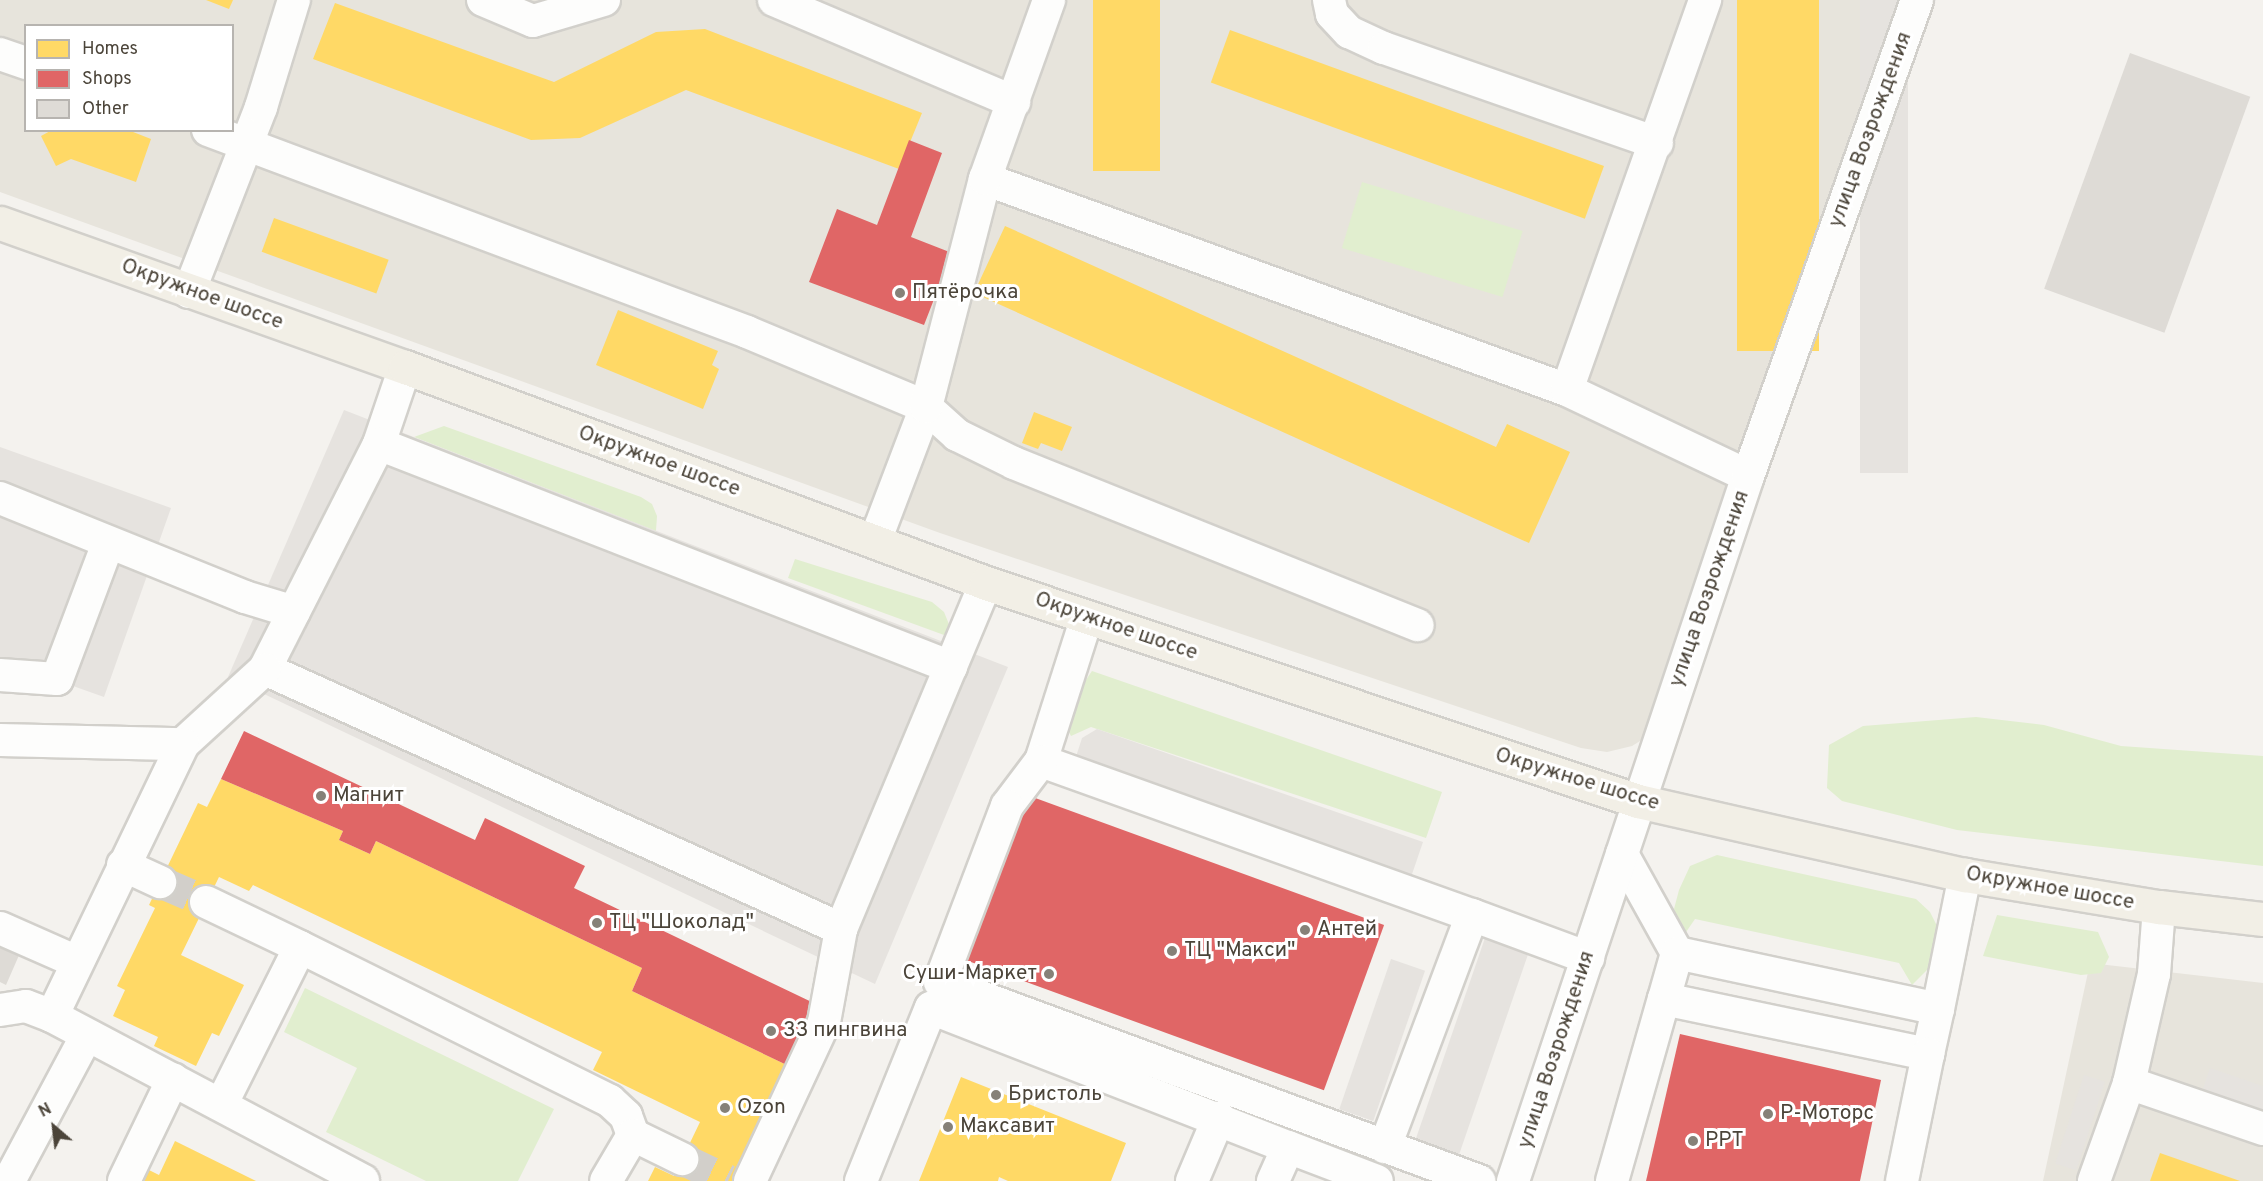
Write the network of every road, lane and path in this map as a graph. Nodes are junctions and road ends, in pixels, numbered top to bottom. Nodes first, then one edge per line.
1 (294, 0) edge
2 (483, 0) edge
3 (604, 0) edge
4 (774, 0) edge
5 (1048, 0) edge
6 (1329, 0) edge
7 (1705, 0) edge
8 (1917, 0) edge
9 (0, 54) edge
10 (24, 62) edge
11 (1014, 102) junction
12 (213, 132) edge
13 (1657, 143) junction
14 (246, 145) junction
15 (985, 179) junction
16 (0, 223) edge
17 (189, 292) junction
18 (405, 367) junction
19 (1567, 390) junction
20 (926, 406) junction
21 (379, 444) junction
22 (1748, 476) junction
23 (0, 498) edge
24 (875, 541) junction
25 (108, 543) junction
26 (986, 583) junction
27 (294, 612) junction
28 (1087, 617) junction
29 (1418, 625) dead end
30 (951, 667) junction
31 (265, 669) junction
32 (0, 675) edge
33 (0, 740) edge
34 (183, 744) junction
35 (1041, 761) junction
36 (1638, 801) junction
37 (1622, 854) junction
38 (123, 865) junction
39 (1965, 875) junction
40 (160, 882) tunnel mouth
41 (206, 902) tunnel mouth
42 (2159, 907) junction
43 (1472, 915) junction
44 (2263, 919) edge
45 (0, 928) edge
46 (841, 929) junction
47 (300, 947) junction
48 (1677, 953) junction
49 (1588, 958) junction
50 (77, 962) junction
51 (1664, 999) junction
52 (1938, 1009) junction
53 (0, 1010) edge
54 (51, 1016) junction
55 (86, 1036) junction
56 (1928, 1054) junction
57 (173, 1079) junction
58 (2128, 1083) junction
59 (222, 1103) junction
60 (1219, 1117) junction
61 (2263, 1129) edge
62 (633, 1135) junction
63 (1288, 1147) junction
64 (1385, 1147) junction
65 (682, 1159) tunnel mouth
66 (318, 1170) edge
67 (9, 1181) edge
68 (124, 1181) edge
69 (363, 1181) edge
70 (606, 1181) edge
71 (750, 1181) edge
72 (861, 1181) edge
73 (1192, 1181) edge
74 (1274, 1181) edge
75 (1377, 1181) edge
76 (1479, 1181) edge
77 (1513, 1181) edge
78 (1612, 1181) edge
79 (1902, 1181) edge
80 (2094, 1181) edge

1 - 14 street
2 - 3 street
4 - 11 street
5 - 11 street
6 - 13 street
7 - 13 street
8 - 22 street, улица Возрождения
9 - 10 street
11 - 15 street
12 - 14 street
13 - 19 street
14 - 17 street
14 - 20 street
15 - 19 street
15 - 20 street
16 - 17 main road, Окружное шоссе
17 - 18 main road, Окружное шоссе
18 - 21 street
18 - 24 main road, Окружное шоссе
19 - 22 street
20 - 24 street
20 - 29 street
21 - 27 street
21 - 30 street
22 - 36 street, улица Возрождения
23 - 25 street
24 - 26 main road, Окружное шоссе
25 - 27 street
25 - 32 street
26 - 28 main road, Окружное шоссе
26 - 30 street
27 - 31 street
28 - 35 street
28 - 36 main road, Окружное шоссе
30 - 46 street
31 - 34 street
31 - 46 street
33 - 34 street
34 - 38 street
35 - 43 street
35 - 64 street
36 - 37 street, улица Возрождения
36 - 39 main road, Окружное шоссе
37 - 48 street
37 - 49 street, улица Возрождения
38 - 40 street
38 - 50 street
39 - 42 main road, Окружное шоссе
39 - 52 street
41 - 47 street
42 - 44 main road, Окружное шоссе
42 - 58 street
43 - 49 street
43 - 64 street
45 - 50 street
46 - 71 street
47 - 59 street
47 - 62 street
48 - 51 street
48 - 52 street
49 - 77 street, улица Возрождения
50 - 54 street
51 - 56 street
51 - 78 street
52 - 56 street
53 - 54 street
54 - 55 street
55 - 57 street
55 - 67 street
56 - 79 street
57 - 59 street
57 - 68 street
58 - 61 street
58 - 80 street
59 - 66 street
60 - 63 street
60 - 72 street
60 - 73 street
62 - 65 street
62 - 70 street
63 - 74 street
63 - 75 street
64 - 76 street
66 - 69 street

